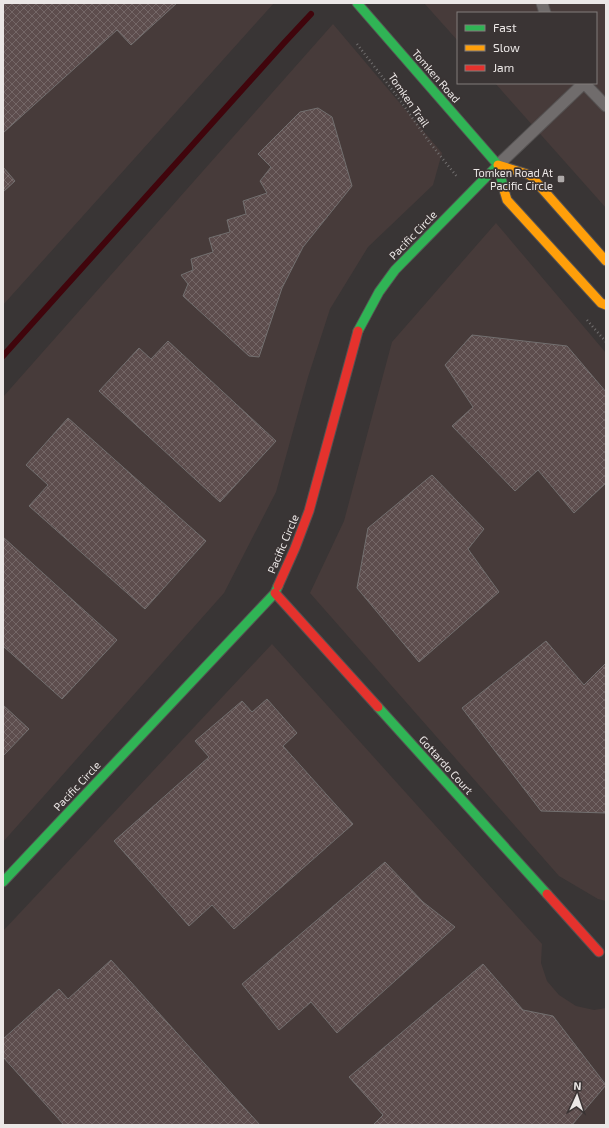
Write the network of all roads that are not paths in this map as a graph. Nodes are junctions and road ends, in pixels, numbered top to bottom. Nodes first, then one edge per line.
1 (357, 3) edge
2 (583, 84) edge
3 (585, 84) edge
4 (606, 106) edge
5 (498, 165) junction
6 (606, 261) edge
7 (606, 305) edge
8 (275, 593) junction
9 (3, 882) edge
10 (599, 952) dead end

1 - 5 street, Tomken Road
2 - 5 lane
3 - 4 lane
5 - 6 street
5 - 7 street, Tomken Road
5 - 8 street, Pacific Circle
8 - 9 street, Pacific Circle
8 - 10 street, Gottardo Court

